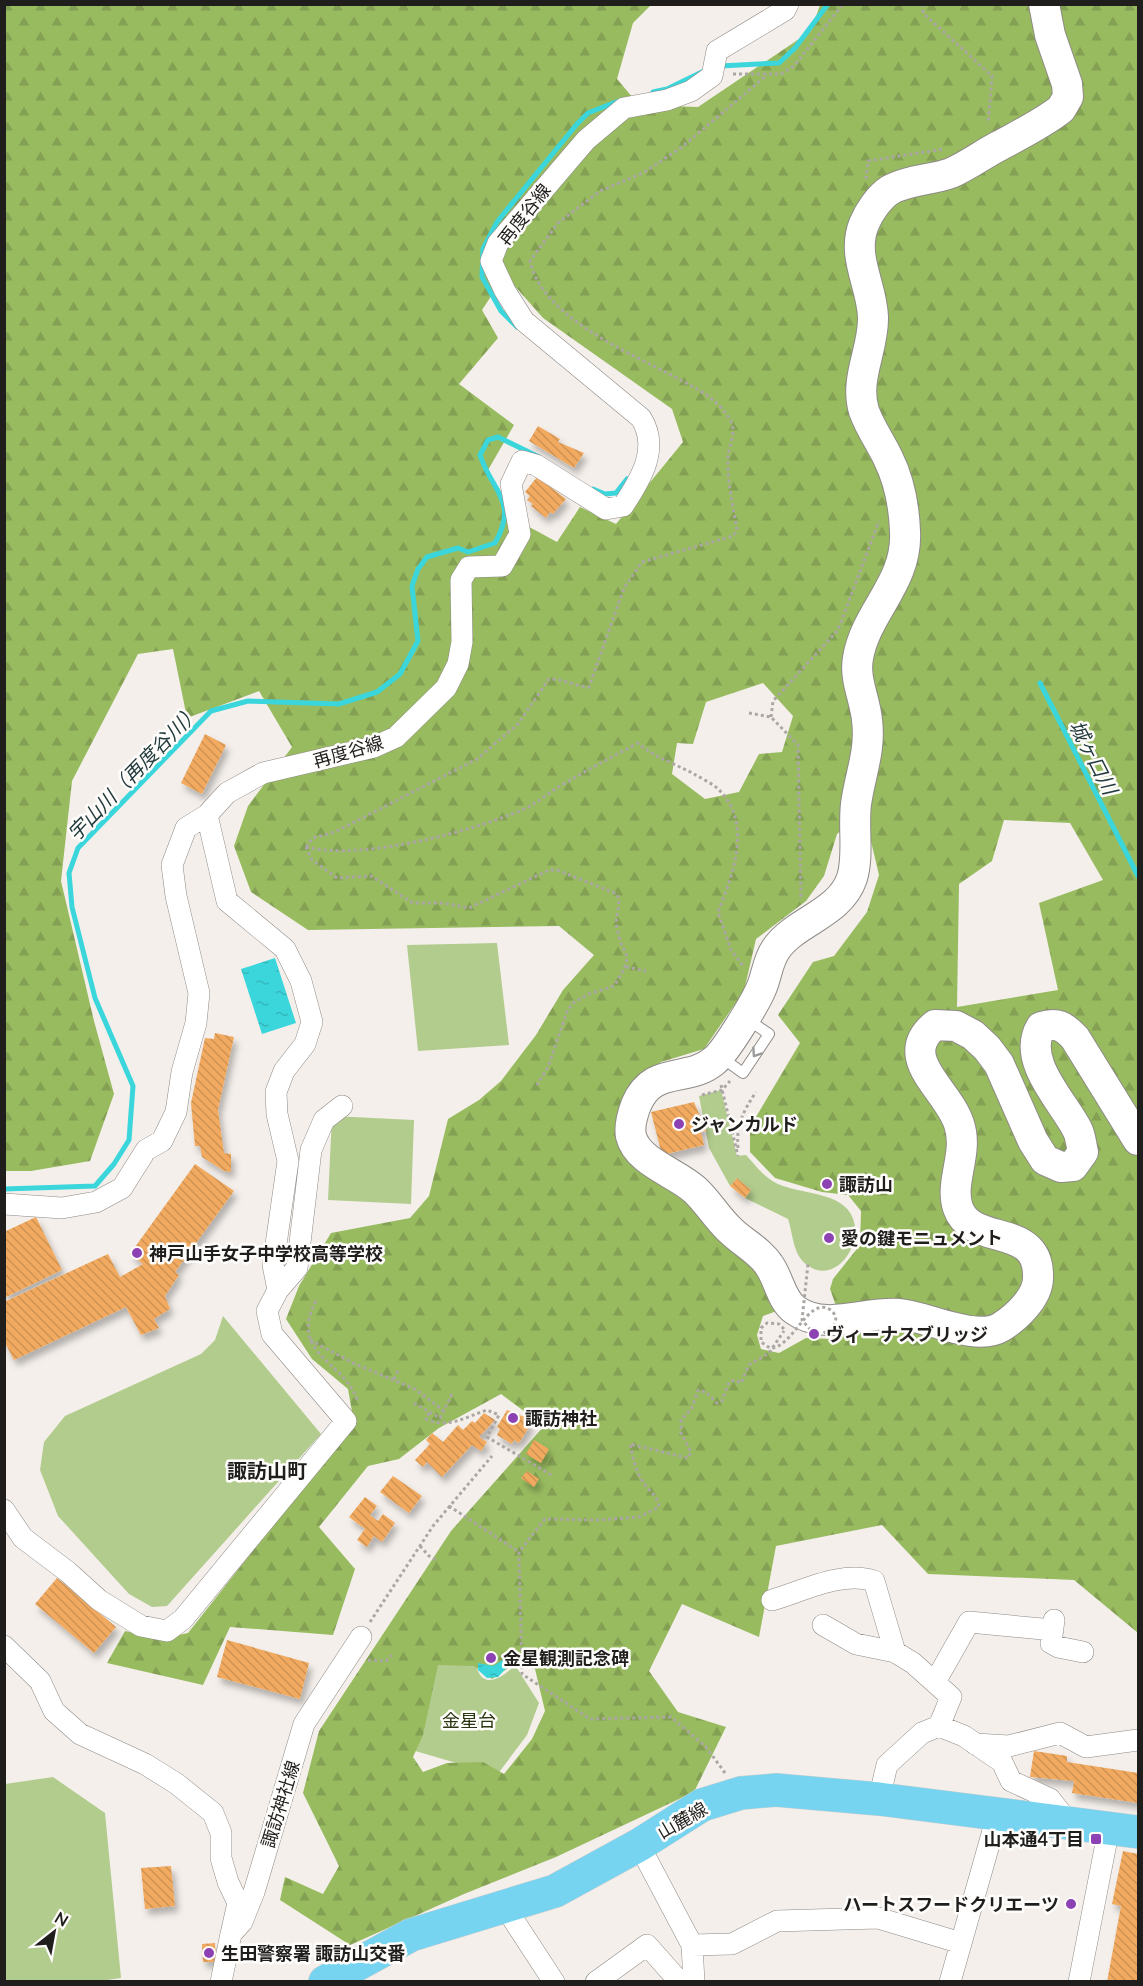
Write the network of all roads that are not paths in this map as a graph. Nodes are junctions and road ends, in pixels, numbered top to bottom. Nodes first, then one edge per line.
1 (788, 4) edge
2 (1044, 4) edge
3 (207, 815) junction
4 (342, 1106) dead end
5 (1138, 1140) edge
6 (4, 1204) edge
7 (278, 1290) junction
8 (4, 1510) edge
9 (772, 1600) dead end
10 (823, 1625) dead end
11 (362, 1636) road end
12 (4, 1646) edge
13 (895, 1652) junction
14 (1083, 1652) dead end
15 (935, 1682) junction
16 (939, 1726) junction
17 (1138, 1740) edge
18 (975, 1744) junction
19 (879, 1798) junction
20 (998, 1813) junction
21 (1068, 1822) junction
22 (1124, 1830) edge
23 (639, 1845) junction
24 (505, 1907) junction
25 (231, 1934) junction
26 (961, 1943) junction
27 (692, 1945) junction
28 (221, 1982) edge
29 (325, 1982) edge
30 (554, 1982) edge
31 (596, 1982) edge
32 (685, 1982) edge
33 (693, 1982) edge
34 (950, 1982) edge
35 (1078, 1982) edge

1 - 3 street, 再度谷線
2 - 5 street
3 - 6 street, 再度谷線
3 - 7 street
4 - 7 street
7 - 8 street
9 - 13 street
10 - 13 street
11 - 25 street, 諏訪神社線
12 - 25 street
13 - 15 street
14 - 15 street
15 - 16 street
16 - 18 street
16 - 19 street
17 - 18 street
18 - 21 street
19 - 20 main road, 山麓線
19 - 23 main road, 山麓線
20 - 21 main road, 山麓線
20 - 26 street
21 - 22 main road, 山麓線
22 - 35 street
23 - 24 main road, 山麓線
23 - 27 street
24 - 29 main road, 山麓線
24 - 30 street
25 - 28 street, 諏訪神社線
26 - 27 street
26 - 34 street
27 - 33 street
31 - 32 street

